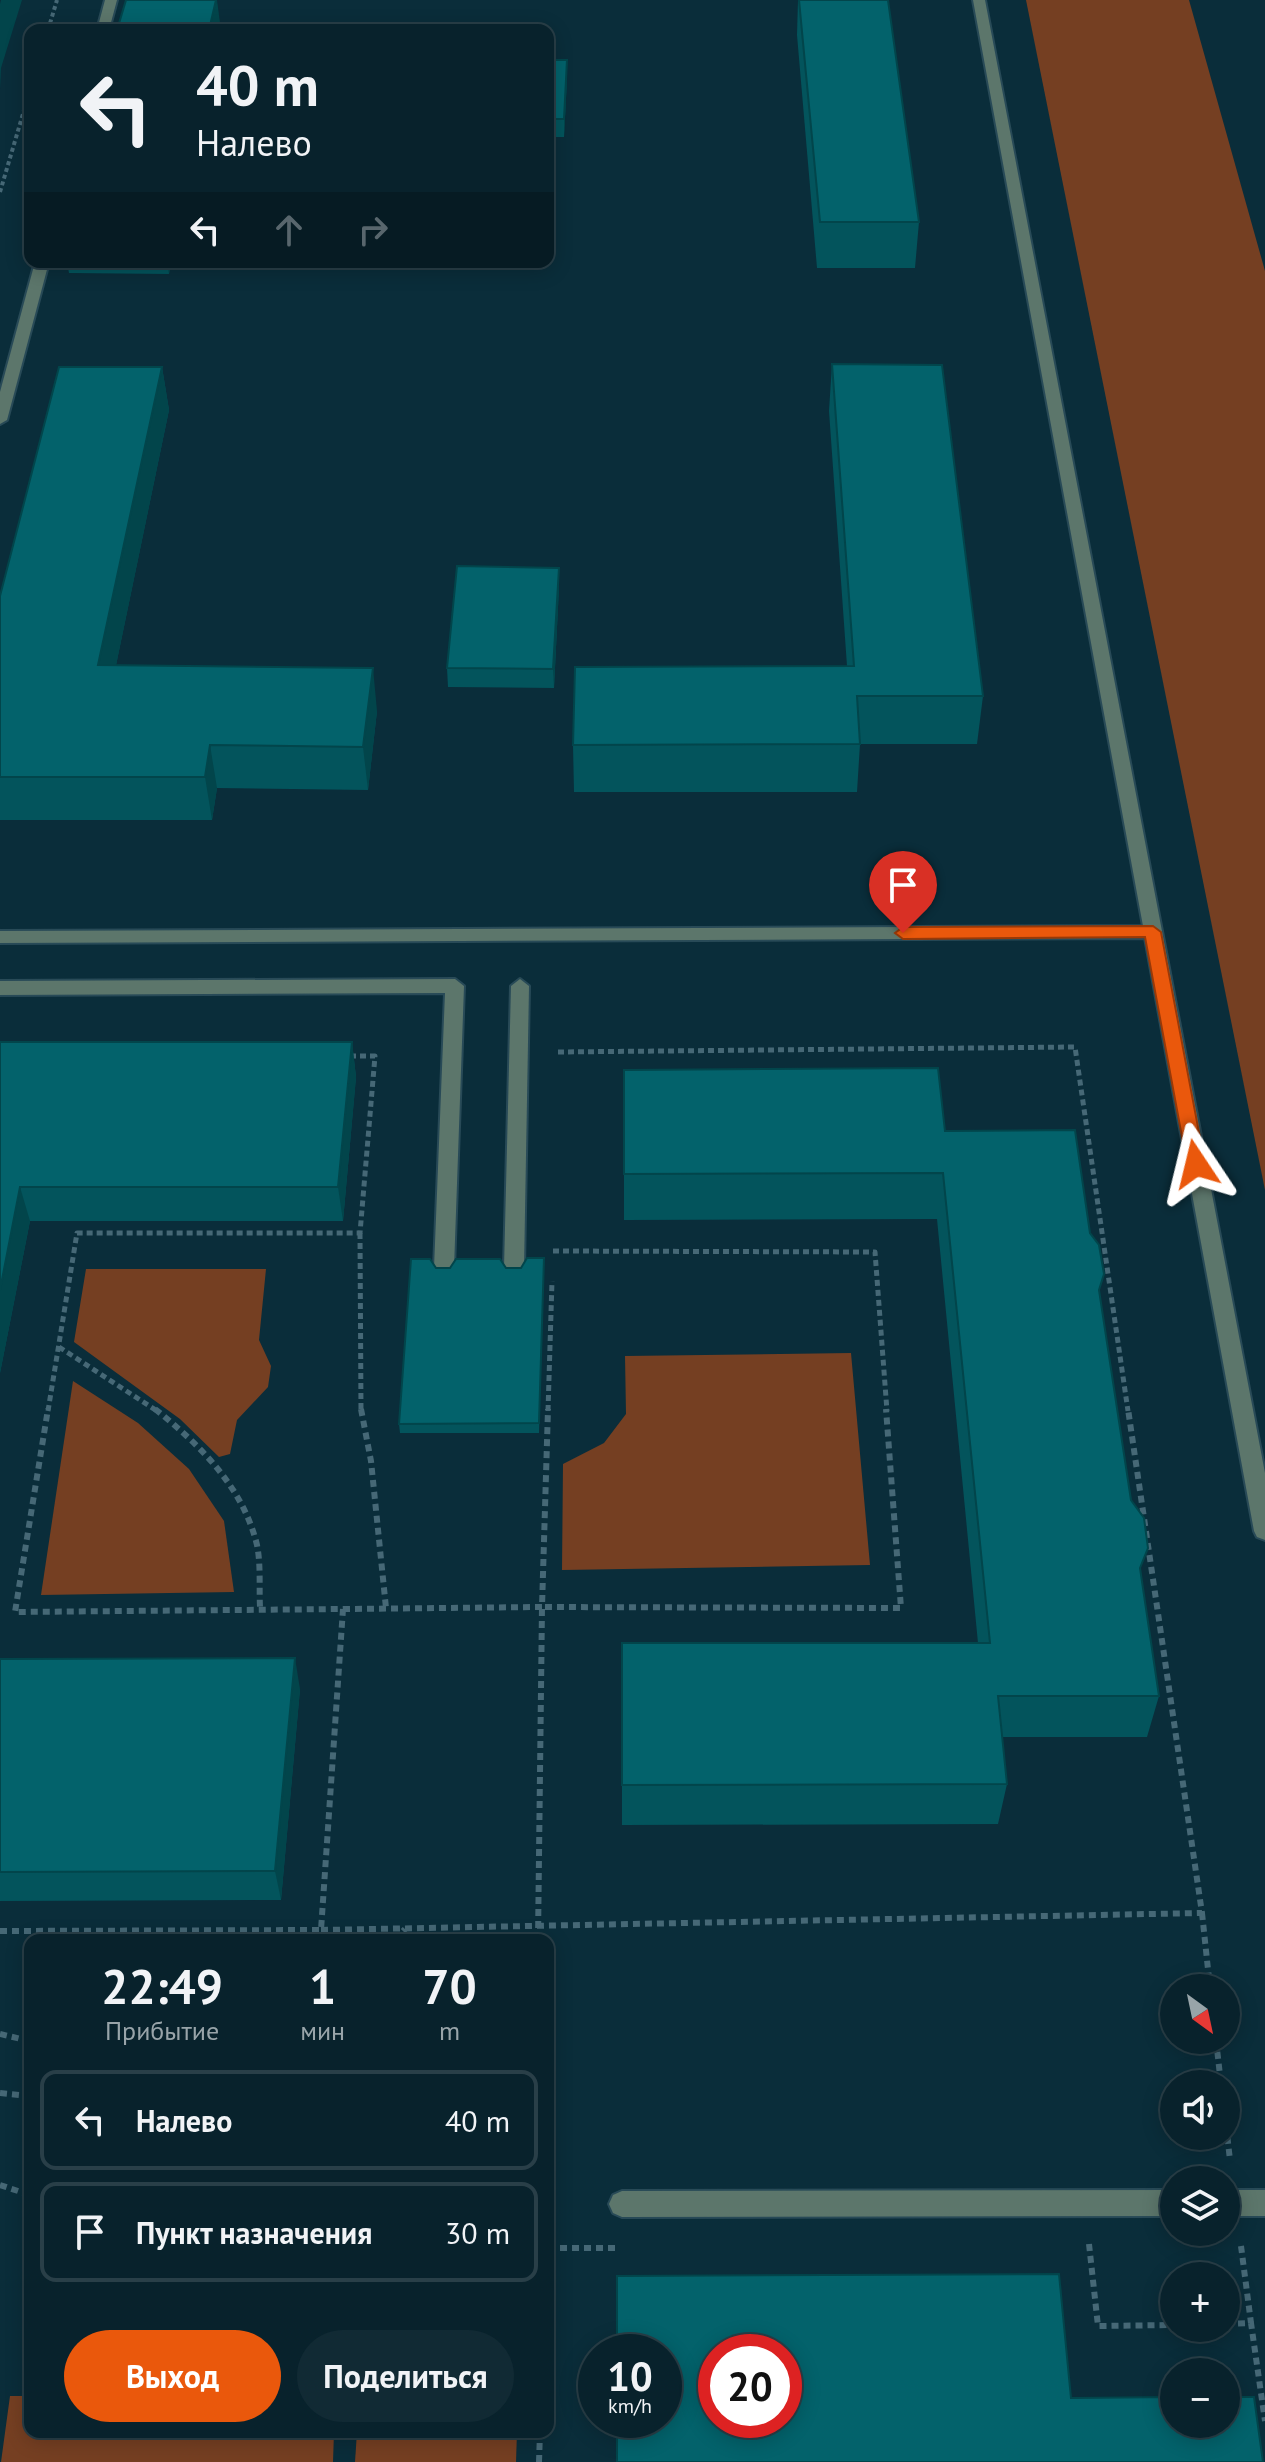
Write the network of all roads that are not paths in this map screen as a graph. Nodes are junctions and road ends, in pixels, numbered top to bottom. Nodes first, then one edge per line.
1 (111, 0) edge
2 (979, 0) edge
3 (105, 24) edge
4 (40, 268) edge
5 (0, 345) edge
6 (20, 345) junction
7 (0, 420) edge
8 (1153, 932) junction
9 (0, 937) edge
10 (520, 986) dead end
11 (0, 988) edge
12 (444, 1268) edge
13 (514, 1268) edge
14 (1265, 1531) edge
15 (1160, 2203) edge
16 (1240, 2203) edge
17 (1265, 2203) edge
18 (622, 2204) dead end

1 - 3 lane
2 - 8 lane
4 - 6 lane
5 - 6 lane
6 - 7 lane
8 - 9 lane
8 - 14 lane
10 - 13 lane
11 - 12 lane
15 - 18 lane
16 - 17 lane

